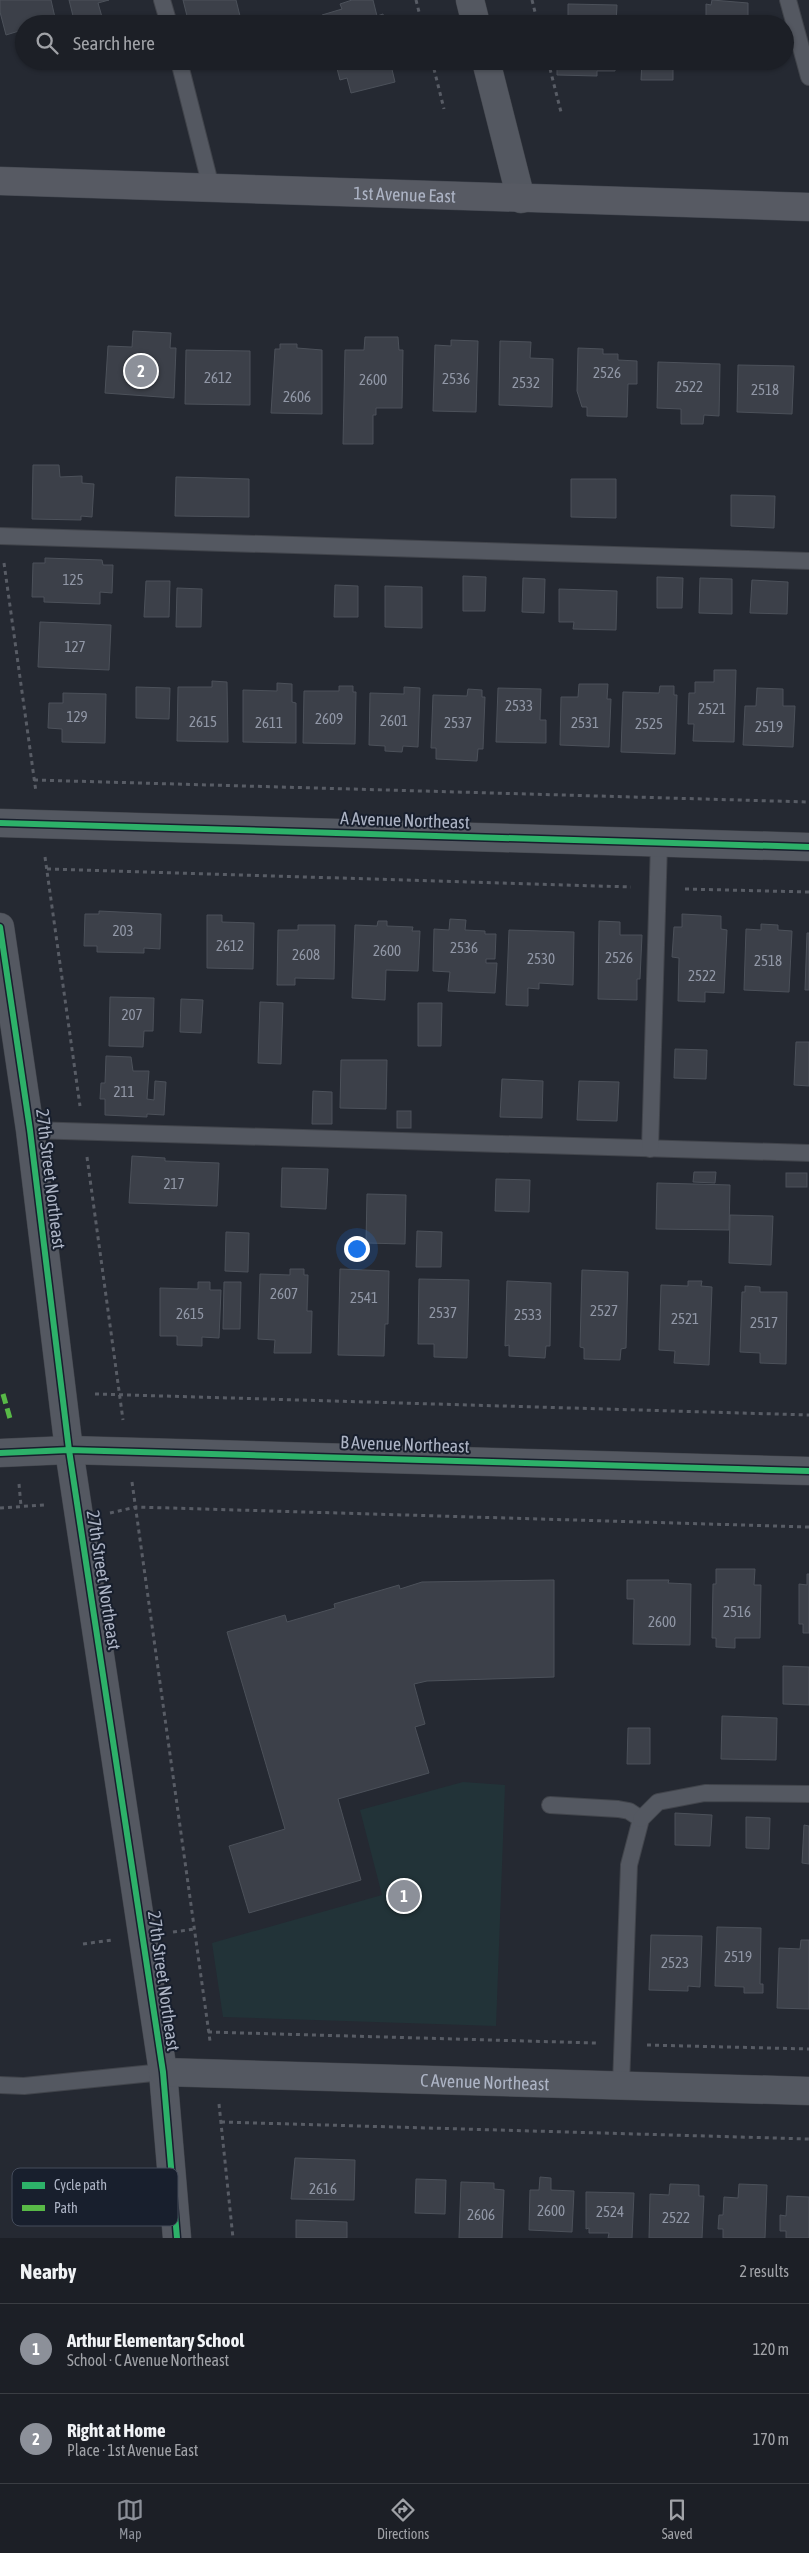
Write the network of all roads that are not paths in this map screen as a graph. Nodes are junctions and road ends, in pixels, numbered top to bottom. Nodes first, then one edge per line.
1 (162, 0) edge
2 (470, 0) edge
3 (788, 0) edge
4 (166, 15) edge
5 (474, 15) edge
6 (792, 15) edge
7 (794, 22) edge
8 (181, 70) edge
9 (488, 70) edge
10 (809, 77) edge
11 (0, 181) edge
12 (211, 187) junction
13 (520, 199) junction
14 (809, 207) edge
15 (0, 536) edge
16 (809, 560) edge
17 (0, 823) edge
18 (658, 842) junction
19 (809, 847) edge
20 (0, 927) edge
21 (30, 1130) junction
22 (650, 1149) junction
23 (809, 1153) edge
24 (69, 1450) junction
25 (0, 1453) edge
26 (809, 1471) edge
27 (809, 1794) edge
28 (550, 1805) dead end
29 (641, 1819) junction
30 (163, 2072) junction
31 (0, 2085) edge
32 (621, 2085) junction
33 (809, 2091) edge
34 (171, 2168) edge

1 - 4 lane
2 - 5 street
3 - 6 lane
7 - 10 lane
8 - 12 lane
9 - 13 street
11 - 12 main road, 1st Avenue East
12 - 13 main road, 1st Avenue East
13 - 14 main road, 1st Avenue East
15 - 16 lane
17 - 18 street, A Avenue Northeast
18 - 19 street, A Avenue Northeast
18 - 22 lane
20 - 21 street, 27th Street Northeast
21 - 22 lane
21 - 24 street, 27th Street Northeast
22 - 23 lane
24 - 25 street, B Avenue Northeast
24 - 26 street, B Avenue Northeast
24 - 30 street, 27th Street Northeast
27 - 29 lane
28 - 29 lane
29 - 32 lane
30 - 31 lane
30 - 32 street, C Avenue Northeast
30 - 34 street, 27th Street Northeast
32 - 33 street, C Avenue Northeast

